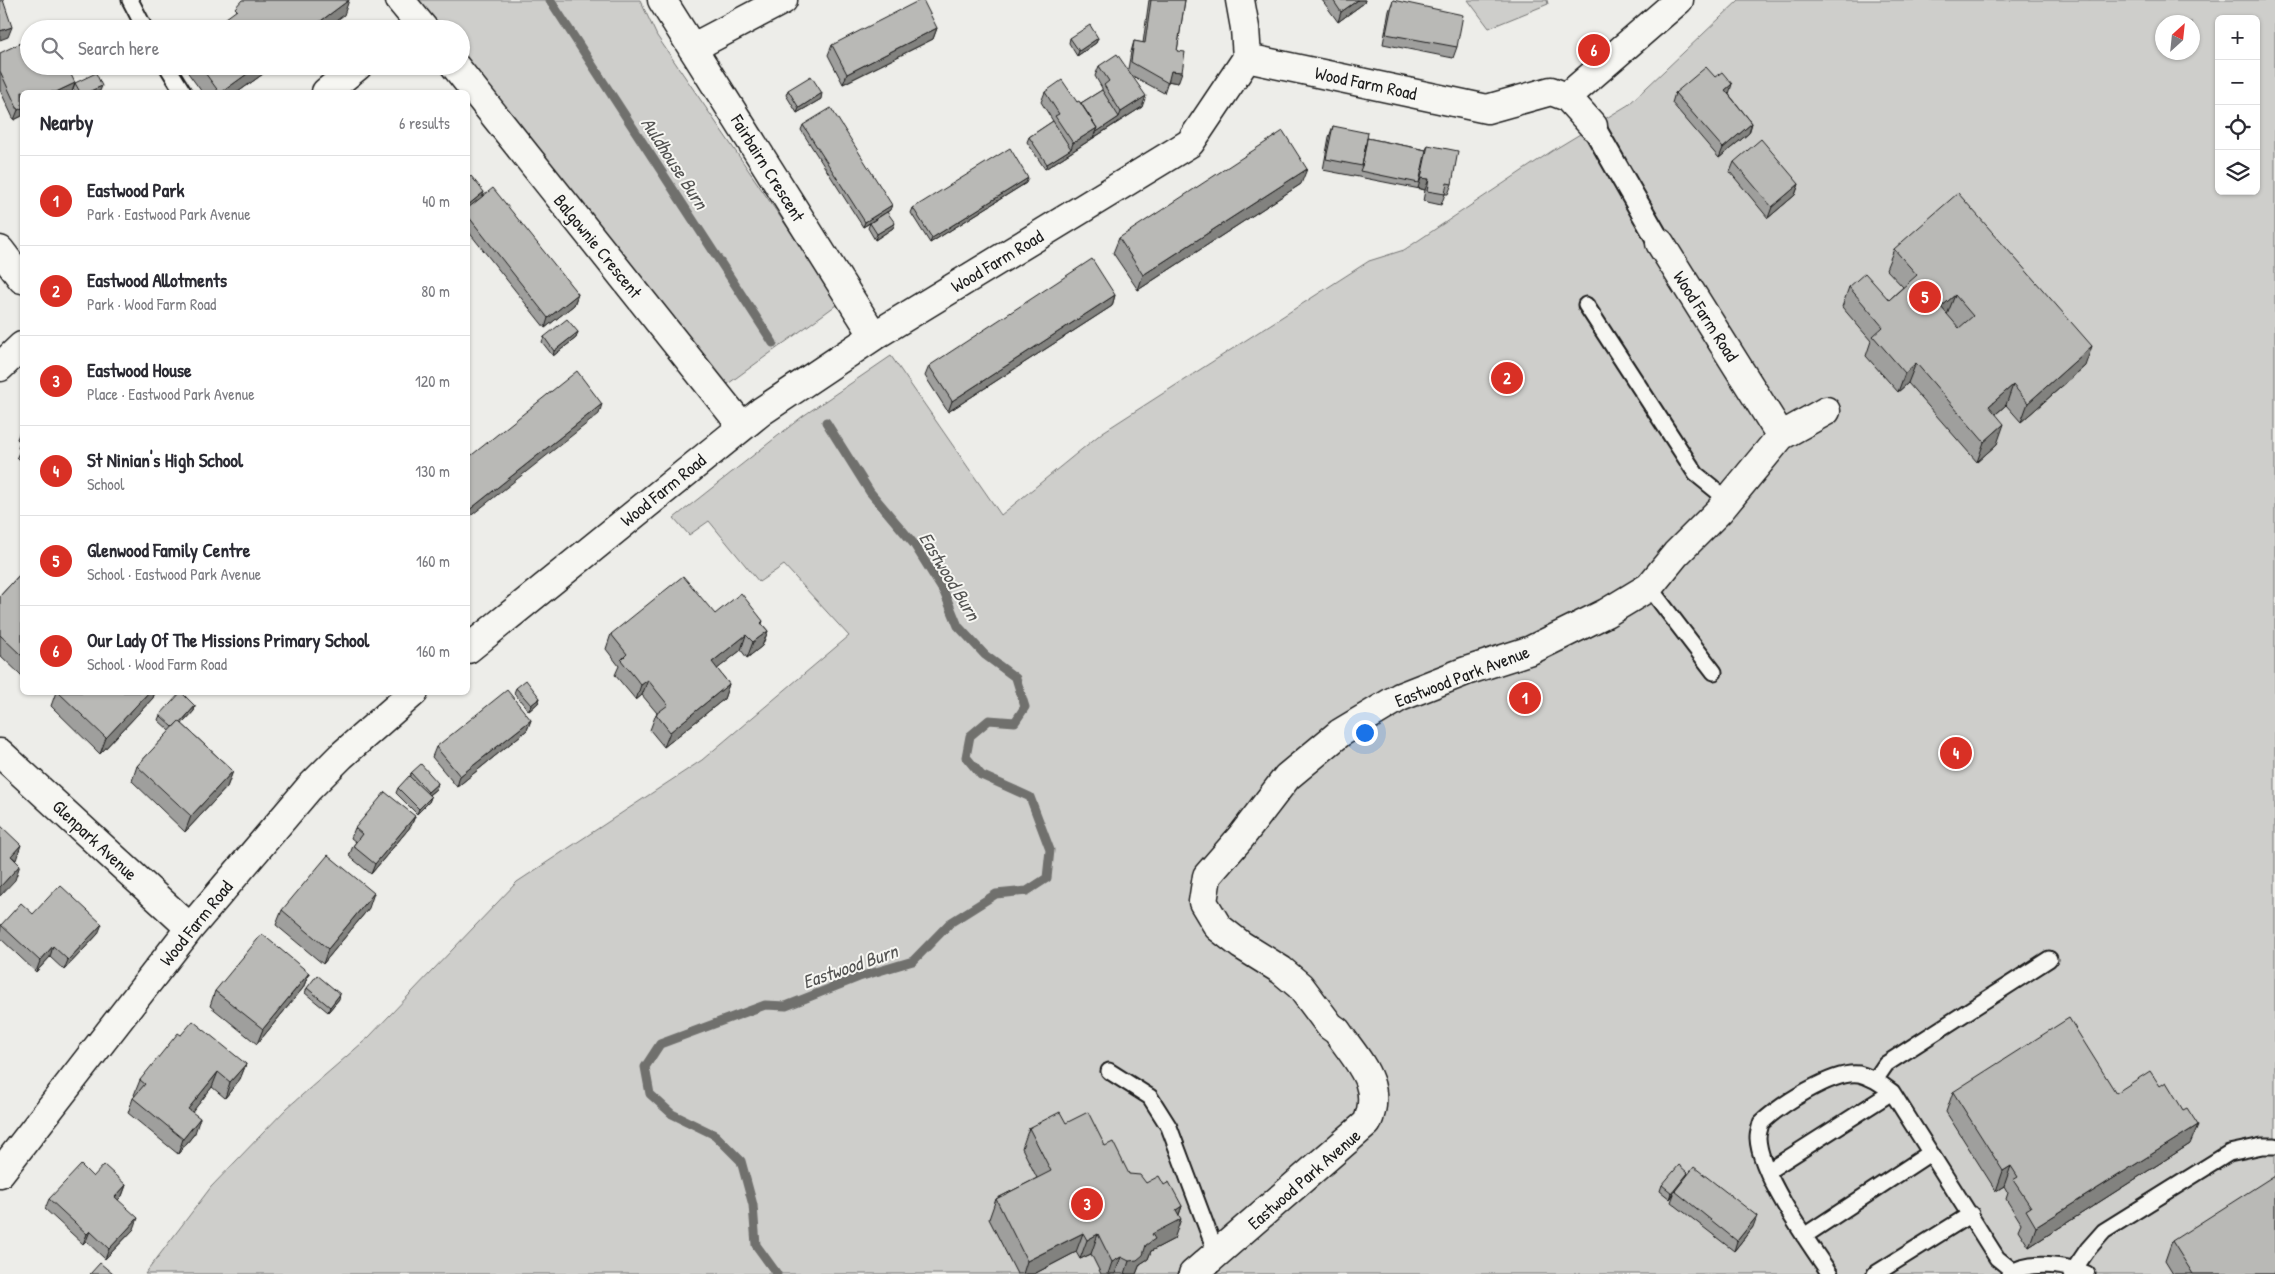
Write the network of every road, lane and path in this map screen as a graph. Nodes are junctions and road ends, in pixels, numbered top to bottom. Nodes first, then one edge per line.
1 (130, 0) edge
2 (662, 0) edge
3 (783, 0) edge
4 (1240, 0) edge
5 (1679, 0) edge
6 (140, 20) edge
7 (692, 48) junction
8 (1247, 58) junction
9 (173, 75) edge
10 (347, 75) edge
11 (462, 75) edge
12 (182, 90) edge
13 (328, 90) edge
14 (1567, 97) junction
15 (1593, 126) joint
16 (1660, 243) joint
17 (0, 250) edge
18 (20, 276) edge
19 (1586, 305) dead end
20 (874, 336) junction
21 (20, 348) edge
22 (0, 367) edge
23 (1826, 411) dead end
24 (742, 426) junction
25 (1781, 436) junction
26 (1728, 500) junction
27 (1649, 587) junction
28 (470, 647) edge
29 (1714, 672) dead end
30 (411, 695) edge
31 (0, 753) edge
32 (190, 928) junction
33 (2049, 959) dead end
34 (1109, 1071) dead end
35 (1875, 1080) junction
36 (1892, 1092) junction
37 (2275, 1146) edge
38 (1930, 1153) junction
39 (1768, 1171) junction
40 (0, 1173) edge
41 (1970, 1214) junction
42 (1804, 1236) junction
43 (1217, 1255) junction
44 (2011, 1272) edge
45 (2077, 1272) edge
46 (1193, 1274) edge
47 (1830, 1274) edge
48 (1875, 1274) edge

1 - 6 lane
2 - 7 street, Fairbairn Crescent
3 - 7 street
4 - 8 street
5 - 14 street
7 - 20 street, Fairbairn Crescent
8 - 14 street, Wood Farm Road
8 - 20 street, Wood Farm Road
9 - 12 lane
10 - 13 street
11 - 24 street, Balgownie Crescent
14 - 15 street, Wood Farm Road
15 - 16 street, Wood Farm Road
16 - 25 street, Wood Farm Road
17 - 18 street
19 - 26 lane
20 - 24 street, Wood Farm Road
21 - 22 street
23 - 25 street, Eastwood Park Avenue
24 - 28 street, Wood Farm Road
25 - 26 street, Eastwood Park Avenue
26 - 27 street, Eastwood Park Avenue
27 - 29 lane
27 - 43 street, Eastwood Park Avenue
30 - 32 street, Wood Farm Road
31 - 32 street, Glenpark Avenue
32 - 40 street, Wood Farm Road
33 - 35 lane
34 - 43 lane
35 - 36 lane
35 - 39 lane
36 - 38 lane
36 - 39 lane
37 - 45 lane
38 - 41 lane
38 - 42 lane
39 - 42 lane
41 - 44 lane
41 - 48 lane
42 - 47 lane
43 - 46 street, Eastwood Park Avenue
44 - 45 lane

